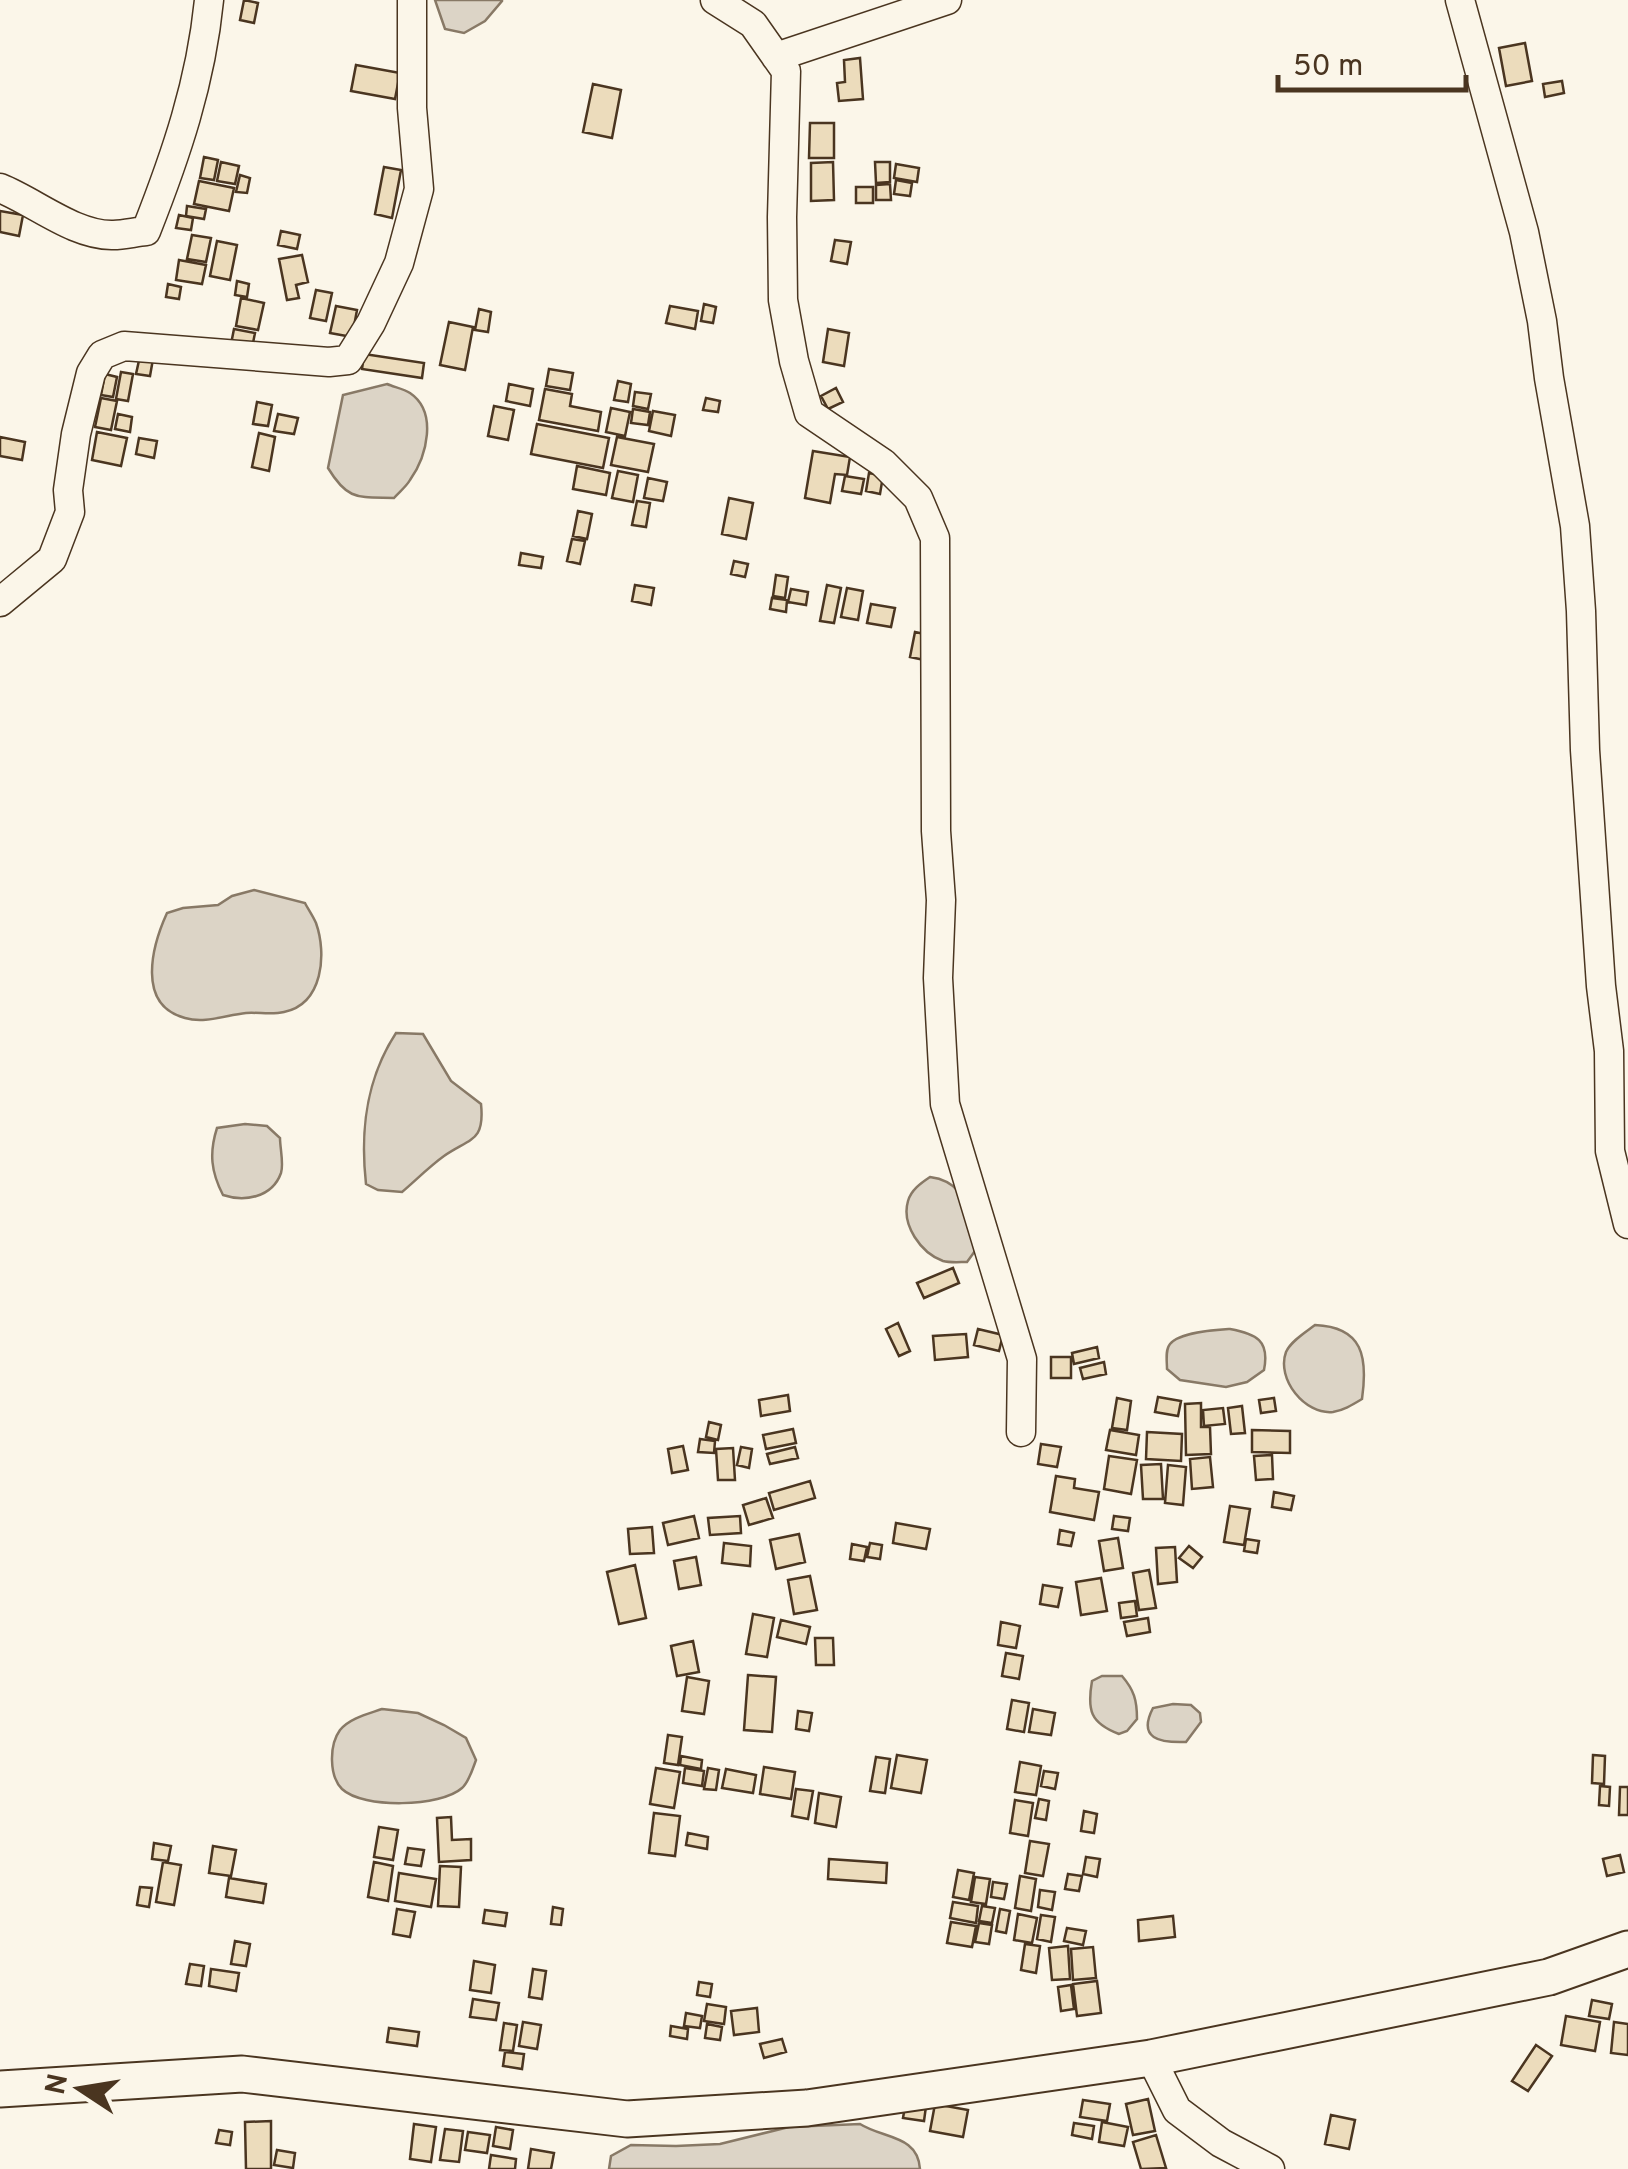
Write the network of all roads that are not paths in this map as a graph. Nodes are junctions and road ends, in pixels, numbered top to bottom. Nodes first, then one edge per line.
1 (208, 0) edge
2 (412, 0) edge
3 (715, 0) edge
4 (947, 0) edge
5 (1460, 0) edge
6 (776, 57) junction
7 (0, 188) edge
8 (0, 602) edge
9 (1628, 1224) edge
10 (1022, 1432) dead end
11 (1628, 1949) edge
12 (1151, 2058) junction
13 (0, 2089) edge
14 (1270, 2169) edge

1 - 7 street
2 - 8 street
3 - 6 street
4 - 6 street
5 - 9 street
6 - 10 street
11 - 12 main road
12 - 13 main road
12 - 14 street

